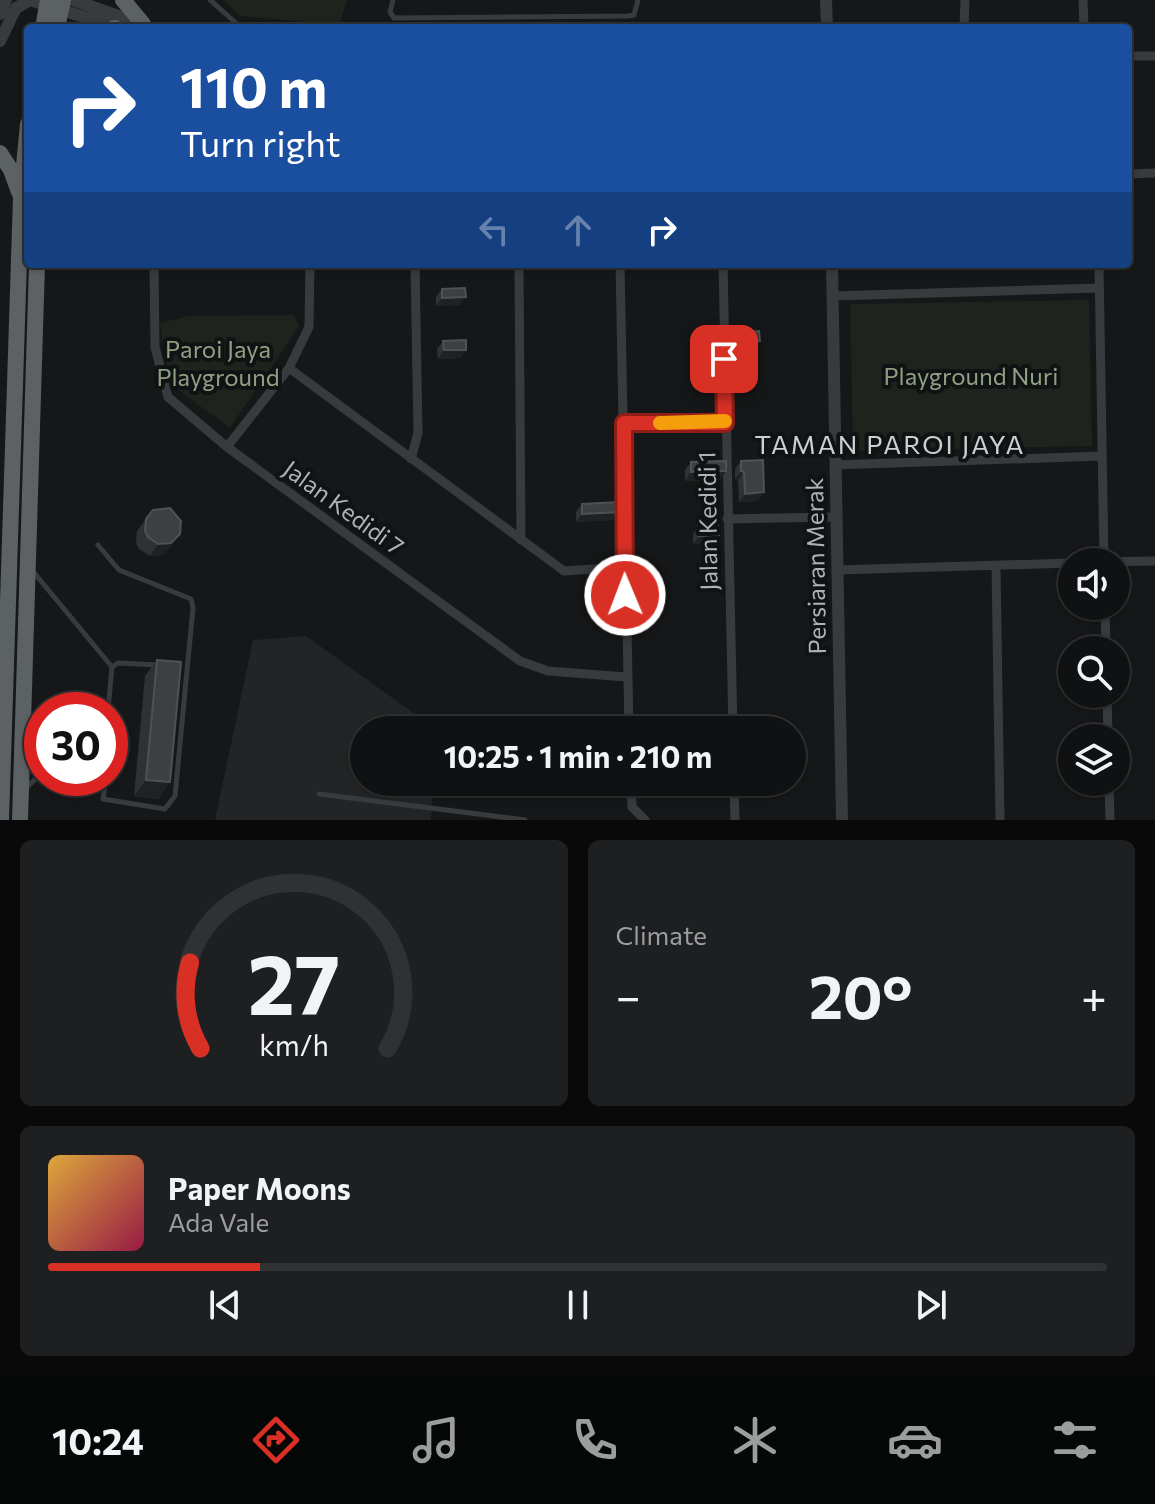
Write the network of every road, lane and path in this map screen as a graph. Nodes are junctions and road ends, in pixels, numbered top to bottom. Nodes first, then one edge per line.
1 (6, 0) edge
2 (123, 0) edge
3 (210, 0) edge
4 (393, 0) edge
5 (638, 0) edge
6 (826, 0) edge
7 (965, 0) edge
8 (1083, 0) edge
9 (58, 3) edge
10 (0, 14) edge
11 (480, 17) junction
12 (45, 24) edge
13 (57, 24) edge
14 (107, 24) edge
15 (138, 24) edge
16 (144, 24) edge
17 (235, 24) edge
18 (478, 24) edge
19 (827, 24) edge
20 (964, 24) edge
21 (1084, 24) edge
22 (0, 41) edge
23 (1132, 56) edge
24 (1155, 56) edge
25 (0, 153) edge
26 (24, 166) edge
27 (1155, 173) edge
28 (1132, 174) edge
29 (21, 197) junction
30 (37, 268) edge
31 (154, 268) edge
32 (310, 268) edge
33 (415, 268) edge
34 (519, 268) edge
35 (620, 268) edge
36 (723, 268) edge
37 (832, 268) edge
38 (1099, 268) edge
39 (1099, 288) junction
40 (832, 296) junction
41 (289, 368) junction
42 (624, 423) junction
43 (725, 423) junction
44 (227, 447) junction
45 (1102, 456) junction
46 (411, 459) junction
47 (835, 465) junction
48 (836, 517) junction
49 (727, 519) junction
50 (521, 540) junction
51 (98, 545) dead end
52 (1104, 548) edge
53 (1130, 561) edge
54 (1155, 561) edge
55 (1058, 564) edge
56 (28, 566) junction
57 (996, 566) junction
58 (625, 567) junction
59 (837, 570) junction
60 (160, 665) edge
61 (174, 666) edge
62 (112, 667) junction
63 (188, 667) junction
64 (626, 677) junction
65 (110, 692) edge
66 (628, 716) edge
67 (733, 716) edge
68 (24, 790) edge
69 (21, 793) junction
70 (319, 794) dead end
71 (103, 796) edge
72 (632, 796) edge
73 (734, 796) edge
74 (1109, 796) edge
75 (1, 820) edge
76 (20, 820) edge
77 (525, 820) edge
78 (645, 820) edge
79 (735, 820) edge
80 (842, 820) edge
81 (1000, 820) edge
82 (1110, 820) edge

1 - 10 street
2 - 16 highway
3 - 17 lane
4 - 11 lane
5 - 11 lane
6 - 19 street
7 - 20 street
8 - 21 street
9 - 12 highway
9 - 13 highway
9 - 14 street
9 - 15 street
9 - 22 street
11 - 18 lane
23 - 24 street
25 - 29 highway
26 - 29 highway
27 - 28 street
29 - 75 highway
30 - 56 highway
31 - 44 street, Jalan Kedidi 7
32 - 41 street
33 - 46 street
34 - 50 street
35 - 42 street
36 - 43 street, Jalan Kedidi 1
37 - 40 street, Persiaran Merak
38 - 39 street
39 - 40 street
39 - 45 street
40 - 47 street, Persiaran Merak
41 - 44 street
41 - 46 street
42 - 43 street
42 - 58 street
43 - 49 street, Jalan Kedidi 1
44 - 64 street, Jalan Kedidi 7
45 - 47 street
45 - 52 street
46 - 50 street
47 - 48 street, Persiaran Merak
48 - 49 street
48 - 59 street, Persiaran Merak
49 - 67 street, Jalan Kedidi 1
50 - 58 street
51 - 63 lane
53 - 54 street
55 - 57 street
56 - 62 lane
56 - 69 highway
57 - 59 street
57 - 81 street
58 - 64 street
59 - 80 street, Persiaran Merak
60 - 62 lane
61 - 63 lane
62 - 65 lane
63 - 71 lane
64 - 66 street
68 - 69 lane
69 - 76 highway
70 - 77 lane
72 - 78 street
73 - 79 street
74 - 82 street

